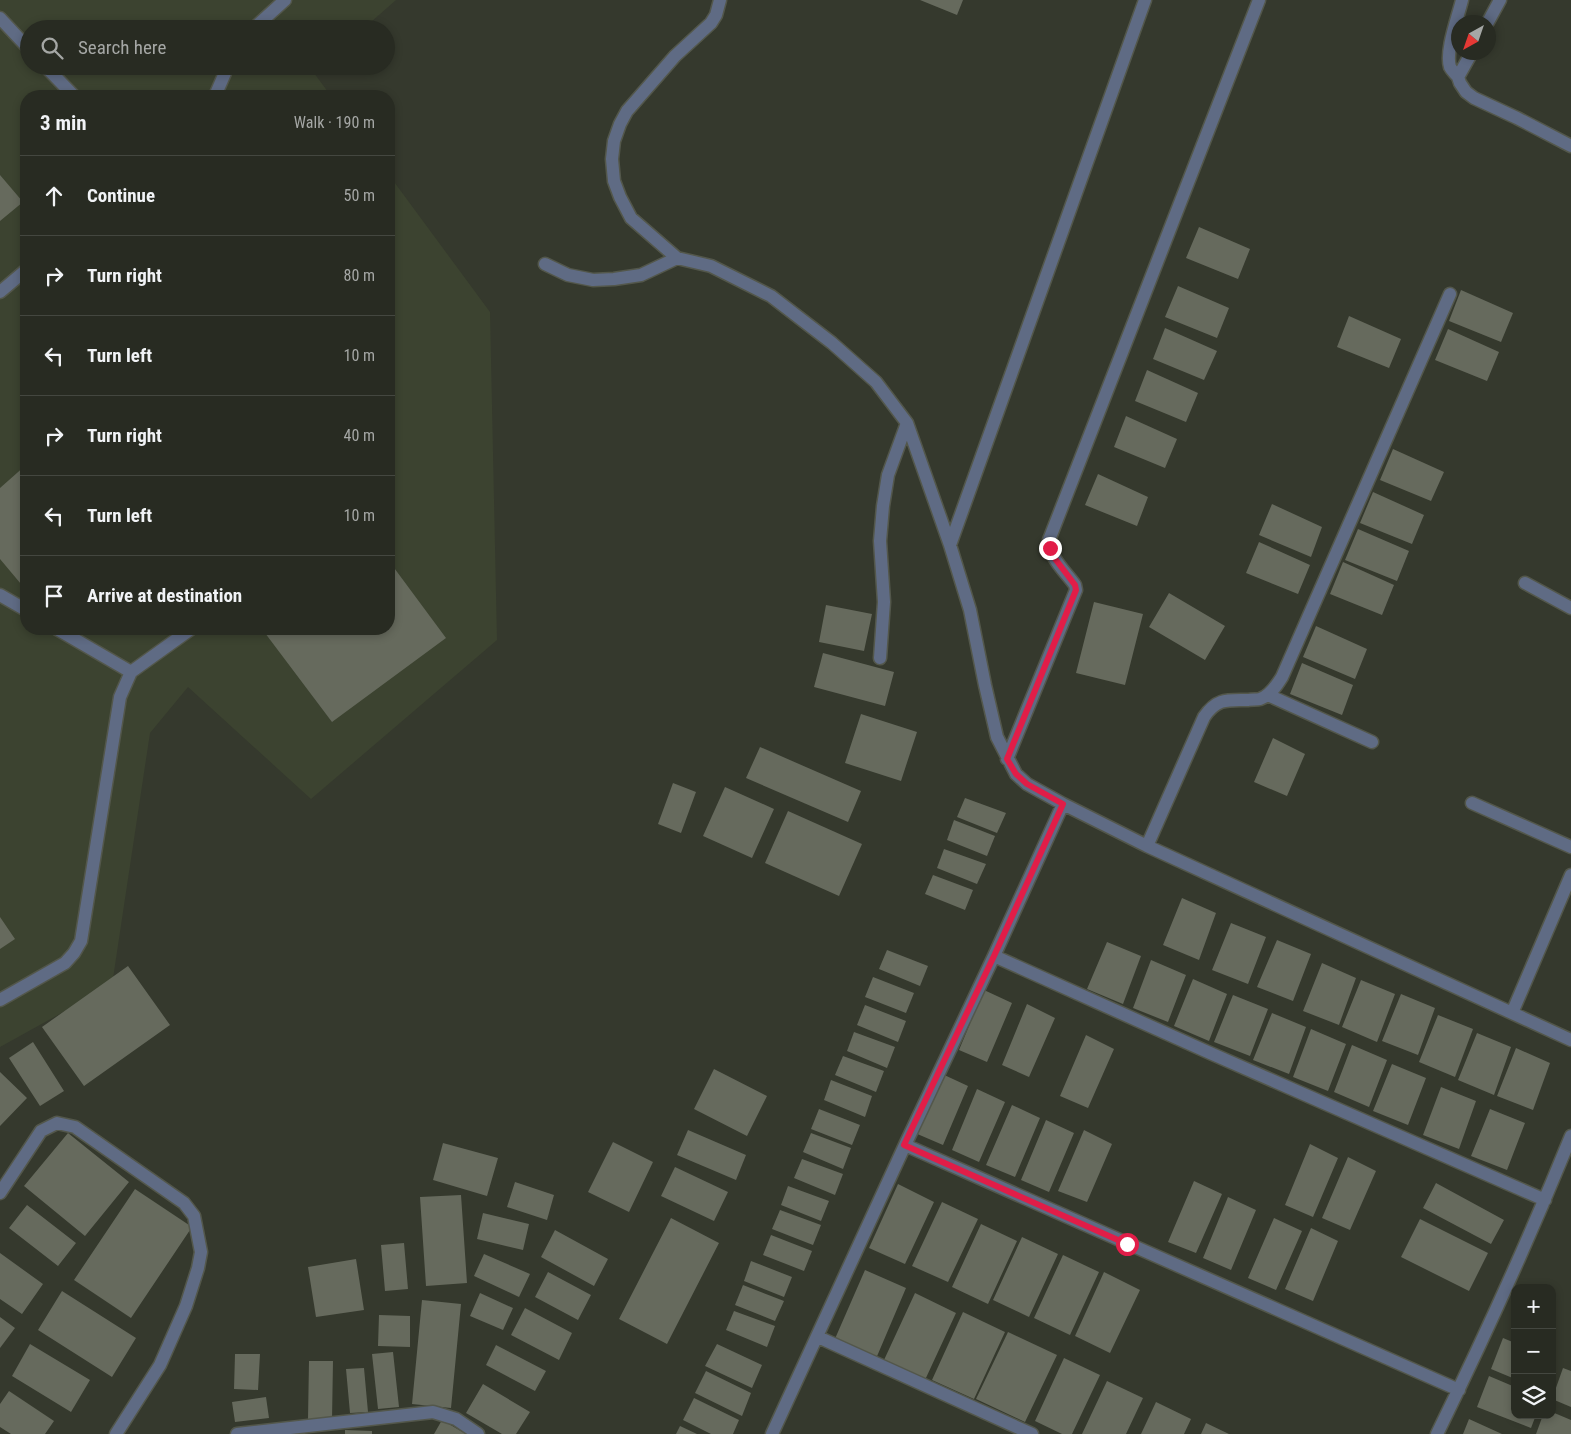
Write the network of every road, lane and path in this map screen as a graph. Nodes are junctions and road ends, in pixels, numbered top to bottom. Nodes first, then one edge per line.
1 (285, 0) edge
2 (720, 0) edge
3 (1145, 0) edge
4 (1260, 0) edge
5 (1462, 0) edge
6 (1500, 0) edge
7 (1492, 15) edge
8 (0, 18) edge
9 (263, 20) edge
10 (20, 39) edge
11 (1467, 60) edge
12 (54, 75) edge
13 (224, 75) edge
14 (1458, 76) junction
15 (68, 90) edge
16 (218, 90) edge
17 (1571, 146) edge
18 (677, 258) junction
19 (545, 264) dead end
20 (20, 275) edge
21 (0, 292) edge
22 (1450, 294) dead end
23 (906, 423) junction
24 (950, 545) junction
25 (1525, 583) dead end
26 (0, 595) edge
27 (20, 607) edge
28 (1571, 608) edge
29 (67, 635) edge
30 (182, 635) edge
31 (880, 658) dead end
32 (130, 672) junction
33 (1268, 695) junction
34 (1372, 742) dead end
35 (1007, 759) junction
36 (1472, 803) dead end
37 (1063, 804) junction
38 (1147, 846) junction
39 (1571, 847) edge
40 (1571, 874) edge
41 (994, 956) junction
42 (0, 1000) edge
43 (1512, 1013) junction
44 (1571, 1040) edge
45 (1571, 1136) edge
46 (904, 1145) junction
47 (0, 1193) edge
48 (1545, 1200) junction
49 (818, 1337) junction
50 (1459, 1390) junction
51 (282, 1432) edge
52 (116, 1434) edge
53 (237, 1434) edge
54 (478, 1434) edge
55 (772, 1434) edge
56 (1032, 1434) edge
57 (1437, 1434) edge

1 - 9 street
2 - 18 street
3 - 24 street
4 - 35 street
5 - 14 street
6 - 7 street
8 - 10 street
11 - 14 street
12 - 15 street
13 - 16 street
14 - 17 street
18 - 19 street
18 - 23 street
20 - 21 street
22 - 33 street
23 - 24 street
23 - 31 street
24 - 35 street
25 - 28 street
26 - 27 street
29 - 32 street
30 - 32 street
32 - 42 street
33 - 34 street
33 - 38 street
35 - 37 street
36 - 39 street
37 - 38 street
37 - 41 street
38 - 43 street
40 - 43 street
41 - 46 street
41 - 48 street
43 - 44 street
45 - 48 street
46 - 49 street
46 - 50 street
47 - 52 street
48 - 50 street
49 - 55 street
49 - 56 street
50 - 57 street
51 - 53 street
51 - 54 street

